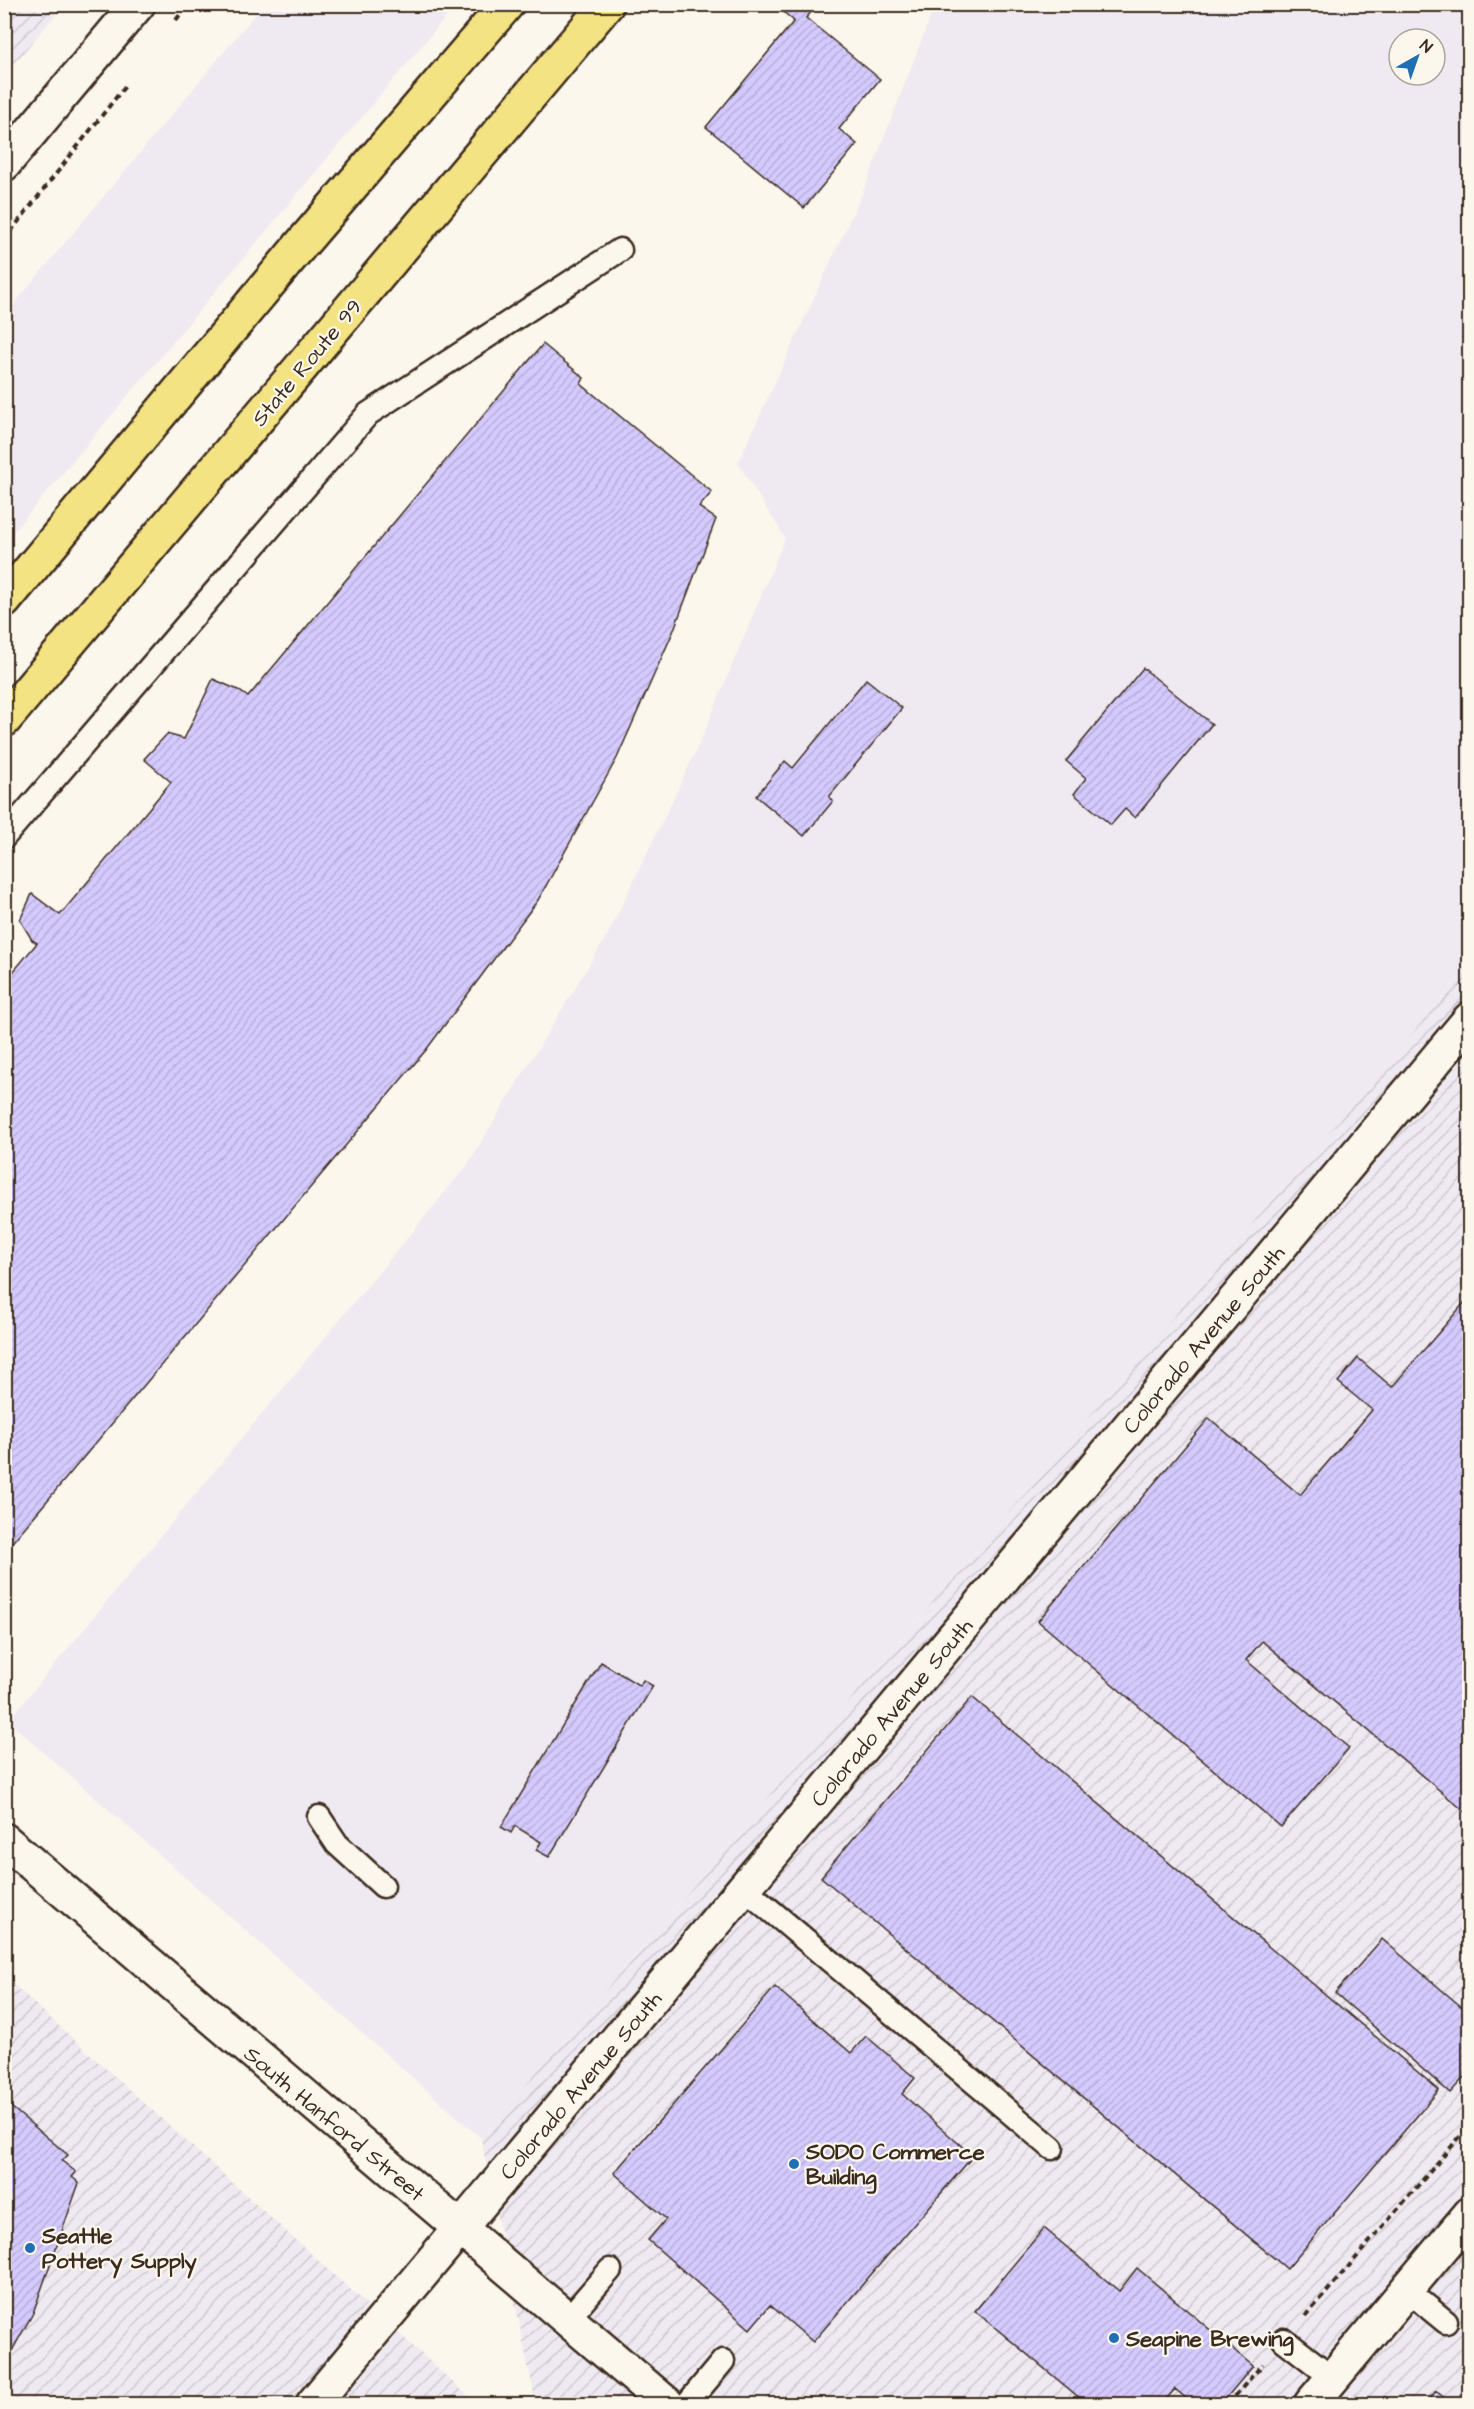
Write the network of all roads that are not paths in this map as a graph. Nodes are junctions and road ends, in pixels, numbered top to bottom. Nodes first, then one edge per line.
1 (138, 4) edge
2 (507, 4) edge
3 (607, 4) edge
4 (4, 164) edge
5 (620, 250) dead end
6 (4, 601) edge
7 (4, 720) edge
8 (4, 837) edge
9 (1470, 1019) edge
10 (319, 1816) dead end
11 (4, 1840) edge
12 (383, 1886) dead end
13 (744, 1888) junction
14 (1052, 2148) dead end
15 (1470, 2214) edge
16 (460, 2228) junction
17 (610, 2270) dead end
18 (1407, 2290) junction
19 (567, 2320) junction
20 (1446, 2322) dead end
21 (1284, 2340) road end
22 (723, 2361) dead end
23 (1333, 2378) junction
24 (313, 2404) edge
25 (667, 2404) edge
26 (687, 2404) edge
27 (1311, 2404) edge

1 - 4 street
2 - 6 highway
3 - 7 highway, State Route 99
5 - 8 lane
9 - 13 street, Colorado Avenue South
10 - 12 lane
11 - 16 street, South Hanford Street
13 - 14 lane
13 - 16 street, Colorado Avenue South
15 - 18 street
16 - 19 street, South Hanford Street
16 - 24 street, Colorado Avenue South
17 - 19 lane
18 - 20 lane
18 - 23 street
19 - 25 street, South Hanford Street
21 - 23 lane
22 - 26 lane
23 - 27 street

